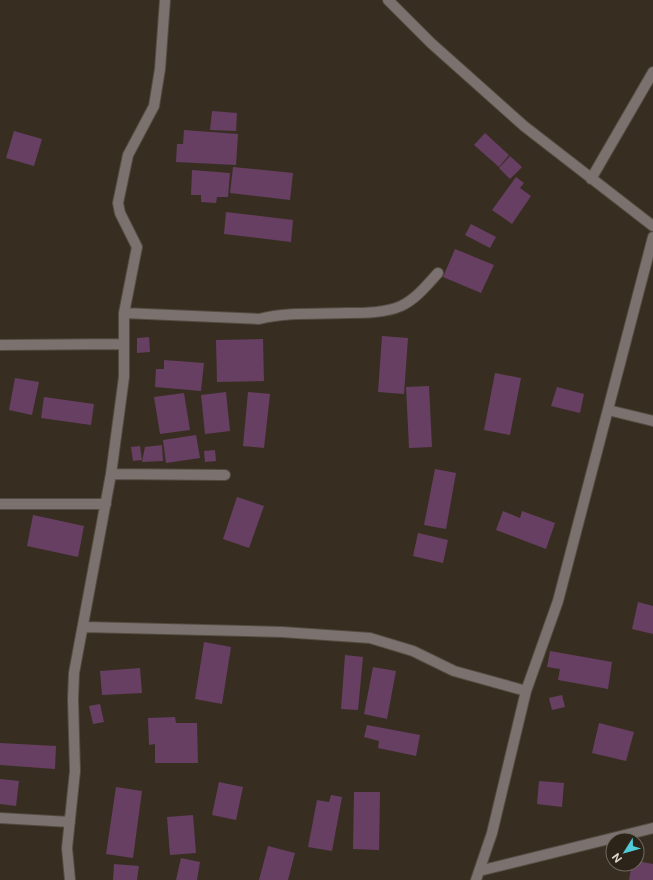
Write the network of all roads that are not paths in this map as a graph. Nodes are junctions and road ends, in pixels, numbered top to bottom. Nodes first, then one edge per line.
1 (165, 0) edge
2 (388, 0) edge
3 (653, 72) edge
4 (591, 179) junction
5 (653, 226) edge
6 (653, 237) edge
7 (438, 273) dead end
8 (124, 313) junction
9 (124, 344) junction
10 (0, 345) edge
11 (608, 410) junction
12 (653, 421) edge
13 (112, 474) junction
14 (225, 475) dead end
15 (0, 504) edge
16 (106, 504) junction
17 (84, 627) junction
18 (526, 691) junction
19 (0, 818) edge
20 (70, 822) junction
21 (653, 828) edge
22 (478, 875) edge
23 (70, 880) edge

1 - 8 street
2 - 4 street
3 - 4 street
4 - 5 street
6 - 11 street
7 - 8 street
8 - 9 street
9 - 10 street
9 - 13 street
11 - 12 street
11 - 18 street
13 - 14 street
13 - 16 street
15 - 16 street
16 - 17 street
17 - 18 street
17 - 20 street
18 - 22 street
19 - 20 street
20 - 23 street
21 - 22 street

